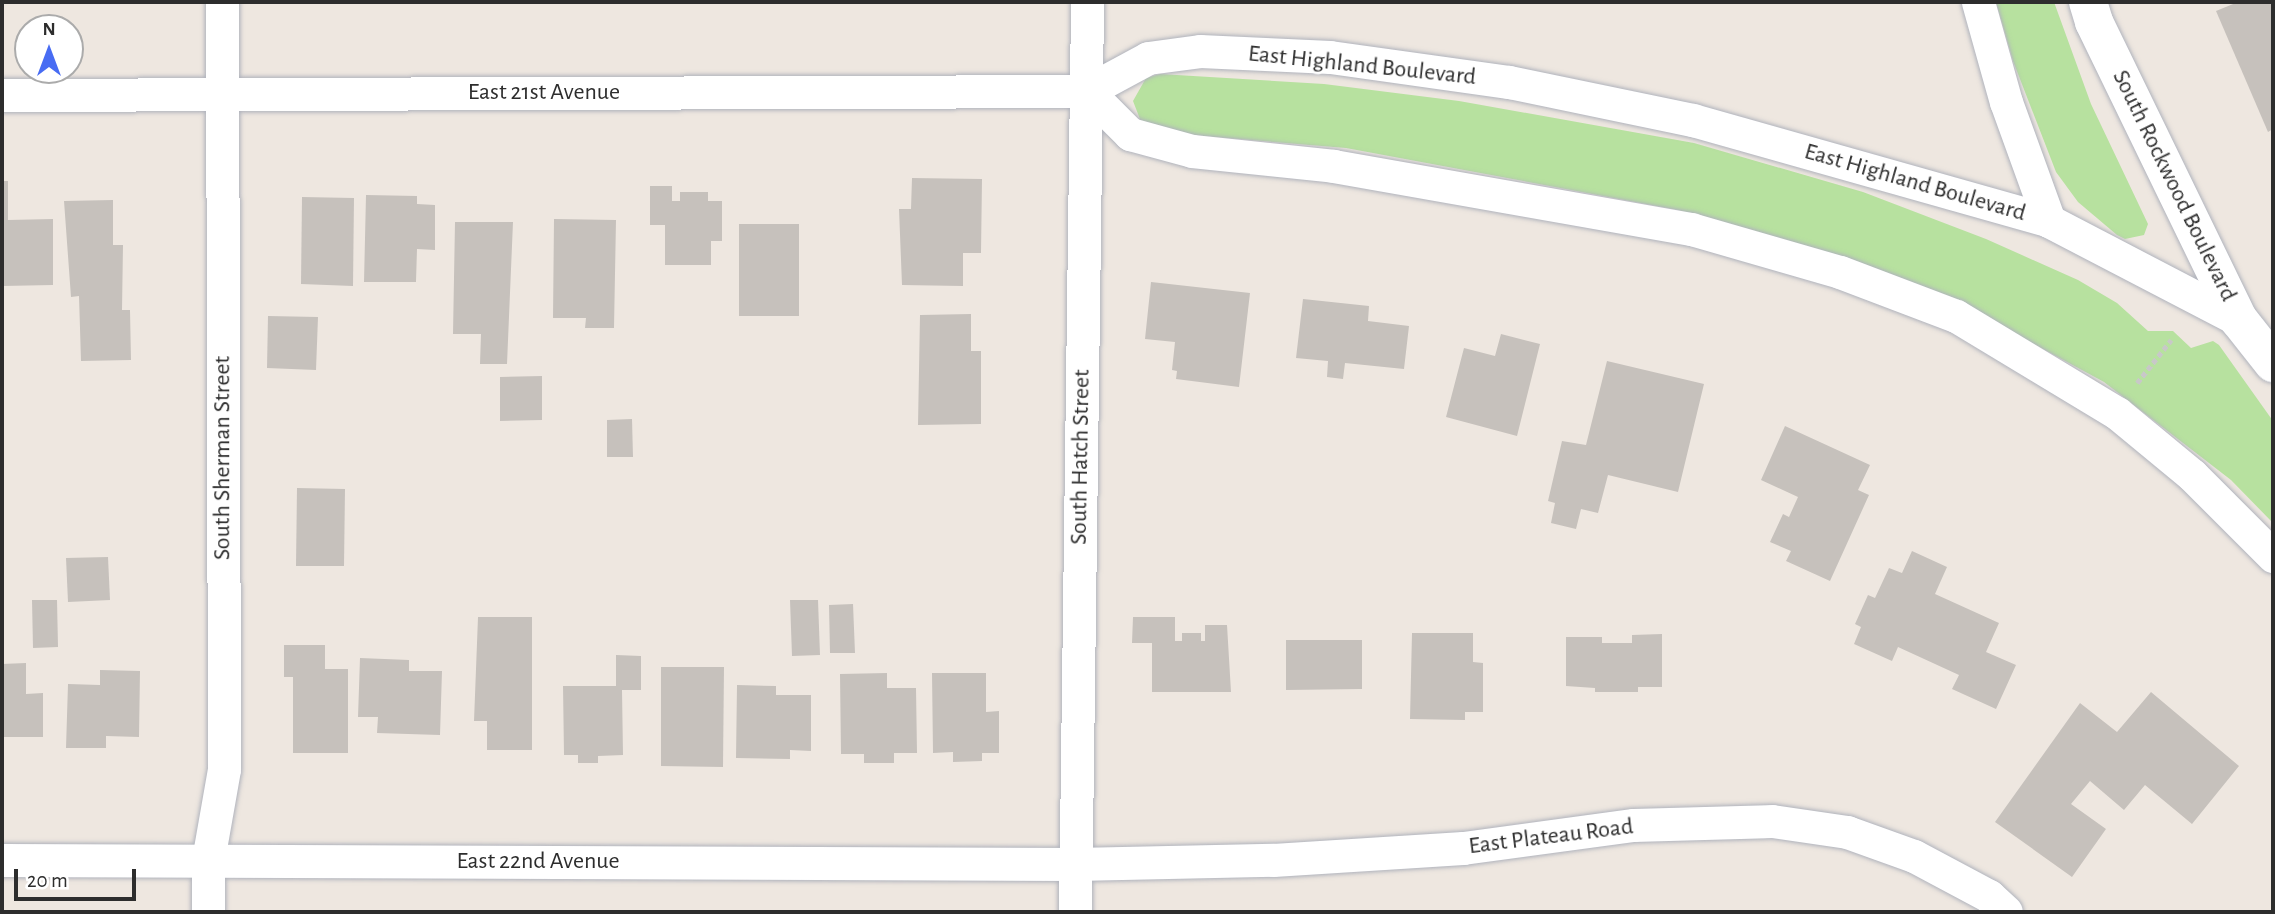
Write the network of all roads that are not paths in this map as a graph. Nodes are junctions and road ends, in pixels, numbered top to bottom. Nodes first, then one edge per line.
1 (222, 2) edge
2 (1087, 2) edge
3 (1978, 2) edge
4 (2088, 2) edge
5 (1087, 90) junction
6 (2, 95) edge
7 (222, 95) junction
8 (2049, 221) junction
9 (2239, 320) junction
10 (2273, 363) edge
11 (2273, 556) edge
12 (2, 860) edge
13 (208, 860) junction
14 (1075, 864) junction
15 (208, 912) edge
16 (1075, 912) edge
17 (2006, 912) edge

1 - 7 street, South Sherman Street
2 - 5 street, South Hatch Street
3 - 8 street
4 - 9 street, South Rockwood Boulevard
5 - 7 street, East 21st Avenue
5 - 8 street, East Highland Boulevard
5 - 11 street
5 - 14 street, South Hatch Street
6 - 7 street, East 21st Avenue
7 - 13 street, South Sherman Street
8 - 9 street, East Highland Boulevard
9 - 10 street, South Rockwood Boulevard
12 - 13 street, East 22nd Avenue
13 - 14 street, East 22nd Avenue
13 - 15 street, South Sherman Street
14 - 16 street, South Hatch Street
14 - 17 street, East Plateau Road

